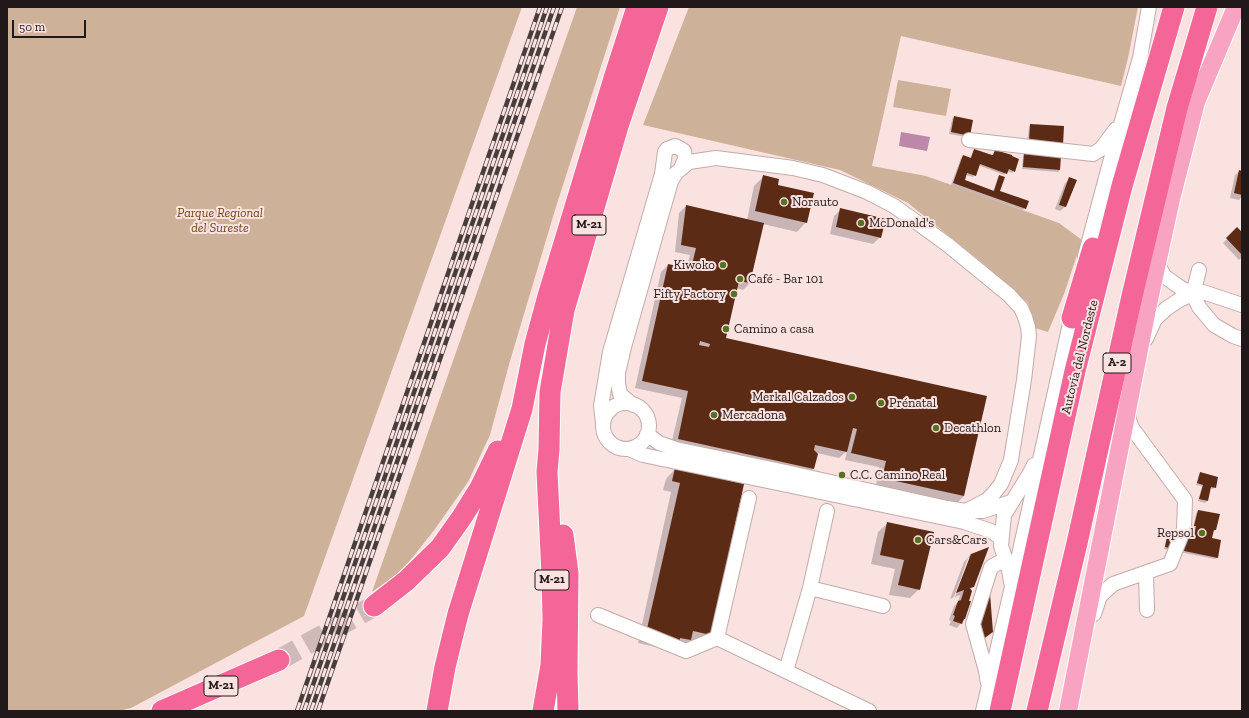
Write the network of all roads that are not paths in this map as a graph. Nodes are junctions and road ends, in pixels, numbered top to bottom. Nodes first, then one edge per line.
1 (637, 7) edge
2 (658, 7) edge
3 (1149, 7) edge
4 (1174, 7) edge
5 (1207, 7) edge
6 (1236, 7) edge
7 (1124, 117) junction
8 (969, 140) dead end
9 (1093, 154) junction
10 (681, 168) junction
11 (1122, 186) junction
12 (1092, 226) junction
13 (1157, 262) junction
14 (1199, 270) dead end
15 (1193, 294) junction
16 (1242, 305) edge
17 (1072, 318) junction
18 (1242, 339) edge
19 (535, 344) junction
20 (1136, 361) junction
21 (633, 404) junction
22 (1128, 406) junction
23 (603, 423) junction
24 (647, 434) junction
25 (1045, 437) junction
26 (549, 449) junction
27 (629, 449) junction
28 (749, 498) dead end
29 (1011, 502) junction
30 (827, 511) dead end
31 (966, 511) junction
32 (1001, 538) junction
33 (1006, 559) junction
34 (1146, 573) junction
35 (810, 588) junction
36 (1011, 590) junction
37 (374, 606) tunnel mouth
38 (883, 606) dead end
39 (1147, 610) dead end
40 (598, 615) dead end
41 (717, 638) junction
42 (279, 660) tunnel mouth
43 (786, 671) junction
44 (1073, 683) junction
45 (989, 688) junction
46 (162, 711) edge
47 (437, 711) edge
48 (543, 711) edge
49 (568, 711) edge
50 (870, 711) edge
51 (983, 711) edge
52 (1000, 711) edge
53 (1037, 711) edge
54 (1068, 711) edge

1 - 19 highway, M-21
2 - 26 highway, M-21
3 - 7 street
4 - 11 highway, Autovía del Nordeste
5 - 53 highway, A-2
6 - 13 main road
7 - 9 street
7 - 12 street
8 - 9 street
9 - 12 street
10 - 21 street
10 - 23 street
10 - 31 street
11 - 17 highway
11 - 52 highway, Autovía del Nordeste
12 - 17 street
13 - 15 street
13 - 20 main road
14 - 15 street
15 - 16 street
15 - 18 street
15 - 20 street
17 - 25 street
19 - 37 highway, M-21
19 - 47 highway, M-21
20 - 22 main road
21 - 23 street
21 - 24 street
22 - 34 street
22 - 44 main road
23 - 27 street
24 - 27 street
24 - 31 street
25 - 29 street
25 - 36 street
26 - 48 highway, M-21
26 - 49 highway
27 - 32 street
28 - 41 street
29 - 31 street
29 - 32 street
30 - 35 street
32 - 33 street
33 - 36 street
33 - 45 street
34 - 39 street
34 - 44 street
35 - 38 street
35 - 43 street
36 - 45 street
40 - 41 street
41 - 43 street
42 - 46 highway, M-21
43 - 50 street
44 - 54 main road
45 - 51 street

